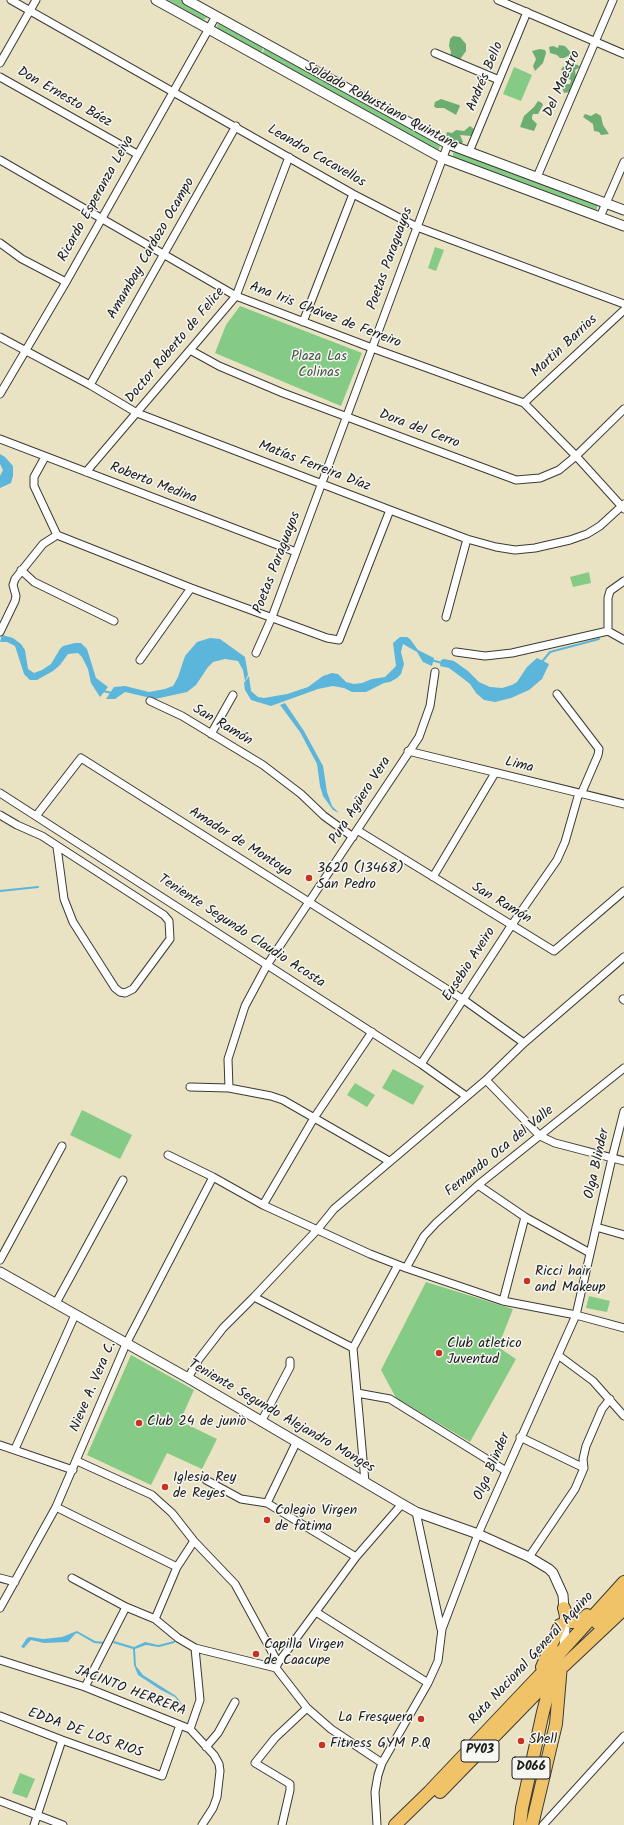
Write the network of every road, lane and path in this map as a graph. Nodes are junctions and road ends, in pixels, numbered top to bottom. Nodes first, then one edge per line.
1 (11, 0) edge
2 (36, 0) edge
3 (156, 0) edge
4 (187, 0) edge
5 (498, 0) edge
6 (613, 0) edge
7 (30, 11) junction
8 (527, 12) junction
9 (216, 16) junction
10 (208, 30) junction
11 (596, 42) junction
12 (435, 53) dead end
13 (624, 54) edge
14 (0, 63) edge
15 (0, 77) edge
16 (499, 80) junction
17 (173, 91) junction
18 (236, 126) junction
19 (448, 144) junction
20 (469, 152) junction
21 (137, 154) junction
22 (288, 157) junction
23 (442, 158) junction
24 (0, 160) edge
25 (624, 162) edge
26 (537, 177) junction
27 (353, 194) junction
28 (607, 203) junction
29 (624, 210) edge
30 (101, 217) junction
31 (600, 217) junction
32 (624, 226) edge
33 (417, 227) junction
34 (0, 243) edge
35 (165, 253) junction
36 (66, 282) junction
37 (236, 296) junction
38 (624, 304) edge
39 (624, 310) edge
40 (303, 322) junction
41 (0, 337) edge
42 (372, 348) junction
43 (25, 350) junction
44 (190, 350) junction
45 (90, 385) junction
46 (0, 394) edge
47 (524, 403) junction
48 (624, 409) edge
49 (137, 413) junction
50 (346, 416) junction
51 (0, 439) edge
52 (576, 456) junction
53 (45, 457) junction
54 (86, 472) junction
55 (321, 484) junction
56 (623, 506) edge
57 (390, 510) junction
58 (57, 535) junction
59 (467, 539) junction
60 (296, 552) junction
61 (21, 570) junction
62 (624, 581) edge
63 (191, 588) junction
64 (446, 616) dead end
65 (272, 617) junction
66 (114, 621) dead end
67 (608, 631) junction
68 (0, 632) edge
69 (624, 640) edge
70 (456, 652) dead end
71 (256, 653) dead end
72 (140, 660) dead end
73 (435, 672) dead end
74 (557, 694) dead end
75 (233, 695) dead end
76 (150, 702) dead end
77 (211, 734) junction
78 (408, 751) junction
79 (495, 773) junction
80 (0, 793) edge
81 (581, 793) junction
82 (624, 804) edge
83 (0, 815) edge
84 (36, 816) junction
85 (49, 824) junction
86 (357, 830) junction
87 (42, 836) junction
88 (353, 837) junction
89 (57, 846) junction
90 (433, 877) junction
91 (624, 891) edge
92 (310, 903) junction
93 (511, 926) junction
94 (624, 957) edge
95 (267, 965) junction
96 (464, 1000) junction
97 (372, 1032) junction
98 (524, 1043) junction
99 (421, 1064) junction
100 (624, 1068) edge
101 (486, 1080) junction
102 (190, 1087) dead end
103 (229, 1088) junction
104 (466, 1096) junction
105 (624, 1111) edge
106 (314, 1118) junction
107 (540, 1136) junction
108 (62, 1146) dead end
109 (168, 1155) dead end
110 (612, 1158) junction
111 (389, 1161) junction
112 (624, 1161) edge
113 (213, 1177) junction
114 (123, 1180) dead end
115 (478, 1185) junction
116 (263, 1205) junction
117 (525, 1217) junction
118 (596, 1227) junction
119 (317, 1230) junction
120 (624, 1235) edge
121 (590, 1253) junction
122 (0, 1260) edge
123 (398, 1265) junction
124 (406, 1268) junction
125 (0, 1272) edge
126 (254, 1297) junction
127 (503, 1301) junction
128 (56, 1303) junction
129 (576, 1315) junction
130 (75, 1316) junction
131 (624, 1328) edge
132 (126, 1344) junction
133 (353, 1348) junction
134 (558, 1355) junction
135 (290, 1361) dead end
136 (188, 1378) junction
137 (357, 1393) junction
138 (610, 1398) junction
139 (624, 1416) edge
140 (261, 1422) junction
141 (520, 1437) junction
142 (296, 1443) junction
143 (0, 1445) edge
144 (15, 1449) junction
145 (77, 1461) junction
146 (584, 1468) junction
147 (73, 1470) junction
148 (506, 1471) junction
149 (206, 1480) dead end
150 (365, 1482) junction
151 (267, 1503) junction
152 (402, 1504) junction
153 (56, 1507) junction
154 (416, 1512) junction
155 (478, 1534) junction
156 (194, 1541) junction
157 (356, 1557) junction
158 (529, 1557) junction
159 (177, 1567) junction
160 (0, 1578) edge
161 (72, 1578) dead end
162 (15, 1582) junction
163 (624, 1582) edge
164 (624, 1595) edge
165 (610, 1597) junction
166 (126, 1607) junction
167 (0, 1608) edge
168 (564, 1608) junction
169 (316, 1612) junction
170 (623, 1614) edge
171 (155, 1619) junction
172 (560, 1625) junction
173 (594, 1625) tunnel mouth
174 (442, 1629) junction
175 (589, 1641) junction
176 (195, 1648) junction
177 (560, 1652) junction
178 (0, 1660) edge
179 (277, 1665) junction
180 (556, 1673) junction
181 (539, 1676) junction
182 (428, 1683) junction
183 (84, 1687) junction
184 (235, 1702) dead end
185 (307, 1708) junction
186 (522, 1708) junction
187 (0, 1716) edge
188 (549, 1718) junction
189 (180, 1725) junction
190 (190, 1729) junction
191 (624, 1736) edge
192 (62, 1740) junction
193 (206, 1747) junction
194 (382, 1763) junction
195 (0, 1801) edge
196 (37, 1815) junction
197 (34, 1825) edge
198 (63, 1825) edge
199 (202, 1825) edge
200 (282, 1825) edge
201 (377, 1825) edge
202 (395, 1825) edge
203 (407, 1825) edge
204 (521, 1825) edge
205 (532, 1825) edge
206 (543, 1825) edge

1 - 7 street, Leandro Cacavellos
2 - 7 street
3 - 10 street, Soldado Robustiano Quintana
4 - 9 street
5 - 8 street
6 - 11 street, Del Maestro
7 - 14 street
7 - 17 street, Leandro Cacavellos
8 - 11 street
8 - 16 street, Andrés Bello
9 - 10 street, Ricardo Esperanza Leiva
9 - 19 street
10 - 17 street, Ricardo Esperanza Leiva
10 - 23 street, Soldado Robustiano Quintana
11 - 13 street
11 - 26 street, Del Maestro
12 - 16 street
15 - 21 street, Don Ernesto Báez
16 - 20 street, Andrés Bello
17 - 18 street, Leandro Cacavellos
17 - 21 street, Ricardo Esperanza Leiva
18 - 22 street, Leandro Cacavellos
18 - 35 street, Amambay Cardozo Ocampo
19 - 20 street
19 - 23 street, Poetas Paraguayos
20 - 26 street
21 - 30 street, Ricardo Esperanza Leiva
22 - 27 street, Leandro Cacavellos
22 - 37 street, Doctor Roberto de Felice
23 - 31 street, Soldado Robustiano Quintana
23 - 33 street, Poetas Paraguayos
24 - 30 street, Ana Iris Chávez de Ferreiro
25 - 28 street
26 - 28 street
27 - 33 street, Leandro Cacavellos
27 - 40 street
28 - 29 street
28 - 31 street
30 - 35 street, Ana Iris Chávez de Ferreiro
30 - 36 street, Ricardo Esperanza Leiva
31 - 32 street, Soldado Robustiano Quintana
33 - 38 street, Leandro Cacavellos
33 - 42 street, Poetas Paraguayos
34 - 36 street
35 - 37 street, Ana Iris Chávez de Ferreiro
35 - 45 street, Amambay Cardozo Ocampo
36 - 43 street, Ricardo Esperanza Leiva
37 - 40 street, Ana Iris Chávez de Ferreiro
37 - 44 street, Doctor Roberto de Felice
39 - 47 street, Martin Barrios
40 - 42 street, Ana Iris Chávez de Ferreiro
41 - 43 street, Matías Ferreira Díaz
42 - 47 street, Ana Iris Chávez de Ferreiro
42 - 50 street, Poetas Paraguayos
43 - 45 street, Matías Ferreira Díaz
43 - 46 street, Ricardo Esperanza Leiva
44 - 49 street, Doctor Roberto de Felice
44 - 50 street, Dora del Cerro
45 - 49 street, Matías Ferreira Díaz
47 - 52 street, Ana Iris Chávez de Ferreiro
48 - 52 street, Dora del Cerro
49 - 54 street, Doctor Roberto de Felice
49 - 55 street, Matías Ferreira Díaz
50 - 52 street, Dora del Cerro
50 - 55 street, Poetas Paraguayos
51 - 53 street, Roberto Medina
52 - 56 street, Ana Iris Chávez de Ferreiro
53 - 54 street, Roberto Medina
53 - 58 street
54 - 60 street, Roberto Medina
55 - 57 street, Matías Ferreira Díaz
55 - 60 street, Poetas Paraguayos
56 - 59 street, Matías Ferreira Díaz
57 - 59 street, Matías Ferreira Díaz
57 - 65 street
58 - 61 street
58 - 63 street
59 - 64 street
60 - 65 street, Poetas Paraguayos
61 - 66 street
61 - 68 street
62 - 67 street
63 - 65 street
63 - 72 street
65 - 71 street, Poetas Paraguayos
67 - 69 street
67 - 70 street
73 - 78 street, Pura Agüero Vera
74 - 81 street, Eusebio Aveiro
75 - 77 street
76 - 77 street, San Ramón
77 - 88 street, San Ramón
78 - 79 street, Lima
78 - 86 street, Pura Agüero Vera
79 - 81 street, Lima
79 - 90 street
80 - 84 street, Teniente Segundo Claudio Acosta
81 - 82 street, Lima
81 - 93 street, Eusebio Aveiro
83 - 87 street
84 - 85 street, Teniente Segundo Claudio Acosta
84 - 92 street, Amador de Montoya
85 - 87 street
85 - 95 street, Teniente Segundo Claudio Acosta
86 - 88 street, Pura Agüero Vera
86 - 90 street, San Ramón
87 - 89 street
88 - 92 street, Pura Agüero Vera
89 - 89 street
90 - 93 street, San Ramón
91 - 93 street, San Ramón
92 - 95 street, Pura Agüero Vera
92 - 96 street, Amador de Montoya
93 - 96 street, Eusebio Aveiro
94 - 98 street
95 - 97 street, Teniente Segundo Claudio Acosta
95 - 103 street, Pura Agüero Vera
96 - 98 street, Amador de Montoya
96 - 99 street, Eusebio Aveiro
97 - 99 street, Teniente Segundo Claudio Acosta
97 - 106 street
98 - 101 street
99 - 104 street, Teniente Segundo Claudio Acosta
100 - 107 street, Fernando Oca del Valle
101 - 104 street
101 - 107 street
102 - 103 street
103 - 106 street
104 - 111 street
105 - 110 street, Olga Blinder
106 - 111 street
106 - 116 street
107 - 110 street
107 - 115 street, Fernando Oca del Valle
108 - 122 street
109 - 113 street
110 - 112 street
110 - 118 street, Olga Blinder
111 - 119 street
113 - 116 street
113 - 132 street, Nieve A. Vera C.
114 - 128 street
115 - 117 street
115 - 124 street, Fernando Oca del Valle
116 - 119 street
117 - 121 street
117 - 127 street
118 - 120 street
118 - 121 street, Olga Blinder
119 - 123 street
119 - 126 street
121 - 129 street, Olga Blinder
123 - 124 street
123 - 133 street
124 - 127 street
125 - 128 street, Teniente Segundo Alejandro Monges
126 - 133 street
126 - 136 street
127 - 129 street
128 - 130 street, Teniente Segundo Alejandro Monges
129 - 131 street
129 - 134 street, Olga Blinder
130 - 132 street, Teniente Segundo Alejandro Monges
130 - 144 street
132 - 136 street, Teniente Segundo Alejandro Monges
132 - 145 street, Nieve A. Vera C.
133 - 137 street
134 - 138 street
134 - 141 street, Olga Blinder
135 - 140 street
136 - 140 street, Teniente Segundo Alejandro Monges
137 - 148 street
137 - 150 street
138 - 139 street
138 - 146 street
140 - 142 street, Teniente Segundo Alejandro Monges
141 - 146 street
141 - 148 street, Olga Blinder
142 - 150 street, Teniente Segundo Alejandro Monges
142 - 151 street
143 - 144 street
144 - 147 street
145 - 147 street, Nieve A. Vera C.
145 - 156 street
146 - 158 street
147 - 153 street, Nieve A. Vera C.
148 - 155 street, Olga Blinder
149 - 151 street
150 - 152 street, Teniente Segundo Alejandro Monges
151 - 157 street
152 - 154 street, Teniente Segundo Alejandro Monges
152 - 157 street
153 - 159 street
153 - 162 street, Nieve A. Vera C.
154 - 155 street, Teniente Segundo Alejandro Monges
154 - 174 street
155 - 158 street, Teniente Segundo Alejandro Monges
155 - 174 street, Olga Blinder
156 - 159 street
156 - 179 street
157 - 169 street
158 - 168 street, Teniente Segundo Alejandro Monges
159 - 171 street
160 - 162 street
161 - 166 street
162 - 167 street, Nieve A. Vera C.
163 - 165 highway, Ruta Nacional General Aquino / PY03
164 - 173 highway
165 - 168 highway
165 - 177 highway, Ruta Nacional General Aquino / PY03
166 - 171 street
166 - 183 street
168 - 172 street
168 - 177 street
169 - 179 street
169 - 182 street
170 - 175 highway, Ruta Nacional General Aquino / PY03
171 - 176 street
172 - 177 street
172 - 181 highway
174 - 182 street, Olga Blinder
175 - 180 highway, Ruta Nacional General Aquino / PY03
175 - 188 highway
176 - 179 street
176 - 190 street
177 - 180 highway, D066
177 - 181 highway, Ruta Nacional General Aquino / PY03
178 - 183 street, JACINTO HERRERA
179 - 185 street
180 - 186 highway, Ruta Nacional General Aquino / PY03
180 - 188 highway, D066
180 - 188 highway, D066
181 - 202 highway, Ruta Nacional General Aquino / PY03
182 - 194 street, Olga Blinder
183 - 189 street, JACINTO HERRERA
184 - 193 street
185 - 194 street
185 - 200 street
186 - 188 highway
186 - 203 highway, Ruta Nacional General Aquino / PY03
187 - 192 street, EDDA DE LOS RIOS
188 - 204 highway, D066
188 - 205 highway, D066
189 - 190 street, JACINTO HERRERA
189 - 192 street, EDDA DE LOS RIOS
190 - 193 street, JACINTO HERRERA
191 - 206 street
192 - 196 street
193 - 199 street, JACINTO HERRERA
194 - 201 street, Olga Blinder
195 - 196 street
196 - 197 street
196 - 198 street

